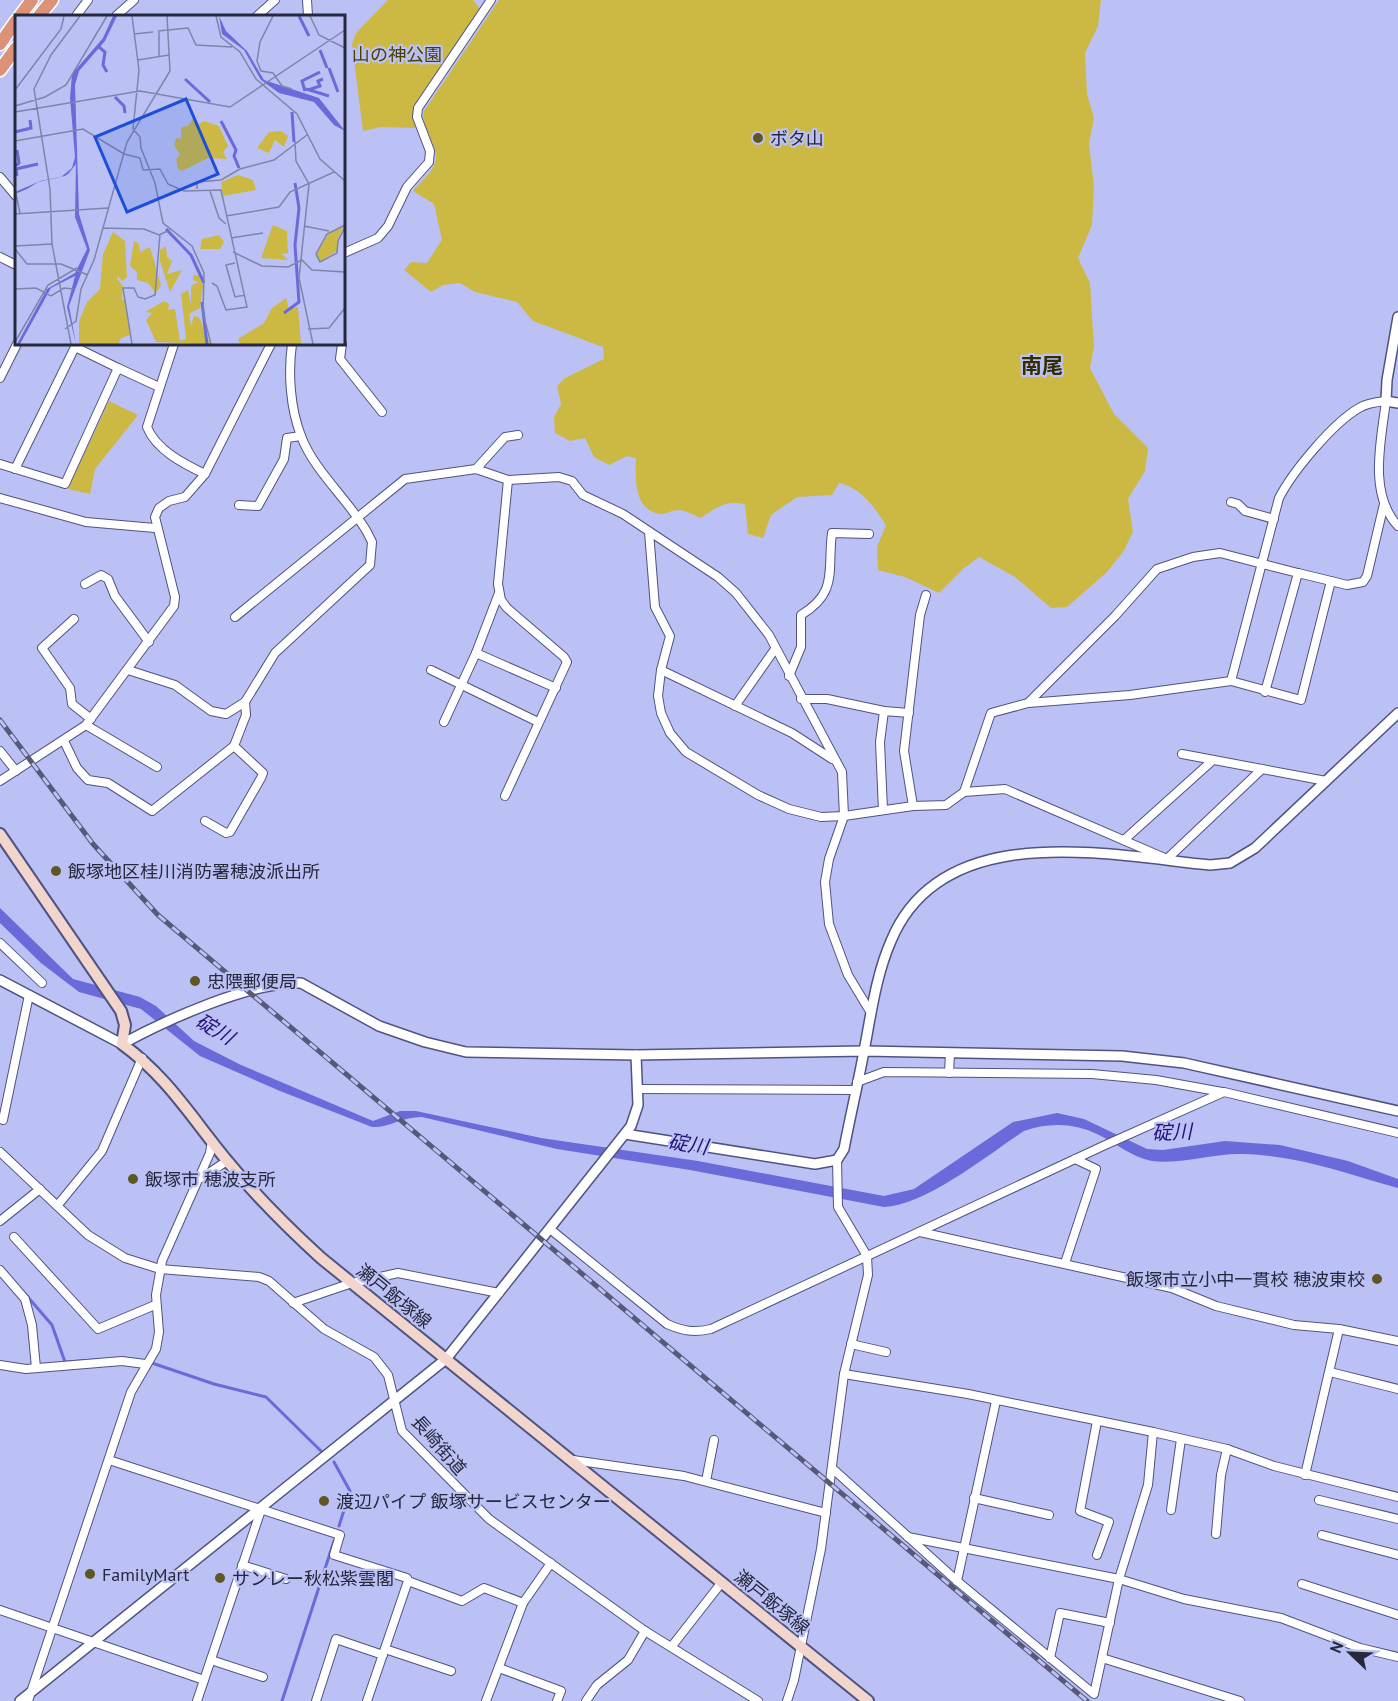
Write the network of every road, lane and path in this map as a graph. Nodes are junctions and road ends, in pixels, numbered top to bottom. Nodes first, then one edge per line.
1 (32, 0) edge
2 (52, 0) edge
3 (88, 0) edge
4 (134, 0) edge
5 (275, 0) edge
6 (307, 0) edge
7 (491, 0) edge
8 (21, 15) edge
9 (40, 15) edge
10 (78, 15) edge
11 (117, 15) edge
12 (258, 15) edge
13 (308, 15) edge
14 (15, 22) edge
15 (0, 44) edge
16 (15, 49) edge
17 (0, 70) edge
18 (0, 177) edge
19 (15, 195) edge
20 (345, 254) edge
21 (0, 257) edge
22 (15, 264) edge
23 (1398, 317) edge
24 (16, 345) edge
25 (174, 345) edge
26 (270, 345) edge
27 (291, 345) edge
28 (342, 345) edge
29 (118, 368) junction
30 (0, 378) edge
31 (159, 387) junction
32 (1386, 401) junction
33 (1398, 403) edge
34 (382, 412) dead end
35 (518, 435) dead end
36 (301, 436) junction
37 (0, 464) edge
38 (15, 469) junction
39 (476, 469) junction
40 (204, 474) junction
41 (508, 480) junction
42 (0, 498) edge
43 (1231, 502) dead end
44 (1384, 504) junction
45 (239, 505) dead end
46 (358, 517) junction
47 (1274, 519) junction
48 (1398, 526) edge
49 (155, 528) junction
50 (649, 532) junction
51 (869, 534) dead end
52 (1262, 563) junction
53 (1298, 573) junction
54 (1331, 580) junction
55 (86, 584) dead end
56 (499, 593) junction
57 (926, 595) dead end
58 (235, 618) dead end
59 (74, 620) dead end
60 (149, 642) junction
61 (775, 649) junction
62 (476, 653) junction
63 (128, 670) junction
64 (431, 670) dead end
65 (661, 670) junction
66 (789, 676) junction
67 (1231, 681) junction
68 (460, 685) junction
69 (556, 688) junction
70 (1264, 692) junction
71 (801, 699) junction
72 (245, 702) junction
73 (1028, 703) junction
74 (735, 706) junction
75 (884, 711) junction
76 (909, 713) junction
77 (1398, 713) edge
78 (88, 722) junction
79 (444, 722) dead end
80 (538, 722) junction
81 (64, 741) junction
82 (234, 746) junction
83 (0, 751) edge
84 (1182, 754) dead end
85 (833, 760) junction
86 (1213, 760) junction
87 (157, 767) dead end
88 (1262, 769) junction
89 (16, 771) junction
90 (0, 781) edge
91 (1326, 782) junction
92 (964, 792) junction
93 (505, 796) dead end
94 (913, 806) junction
95 (883, 810) junction
96 (844, 816) junction
97 (205, 821) dead end
98 (0, 834) edge
99 (1124, 840) junction
100 (1167, 859) junction
101 (0, 943) edge
102 (0, 980) edge
103 (42, 983) dead end
104 (29, 995) junction
105 (871, 1013) junction
106 (122, 1044) junction
107 (864, 1051) junction
108 (950, 1053) junction
109 (636, 1055) junction
110 (142, 1058) junction
111 (949, 1073) junction
112 (856, 1086) junction
113 (638, 1089) junction
114 (1224, 1092) junction
115 (1398, 1111) edge
116 (4, 1120) edge
117 (625, 1134) junction
118 (1398, 1134) edge
119 (212, 1140) junction
120 (0, 1152) edge
121 (1075, 1159) junction
122 (837, 1160) junction
123 (227, 1161) junction
124 (198, 1182) junction
125 (40, 1189) junction
126 (57, 1206) junction
127 (0, 1221) edge
128 (550, 1229) junction
129 (920, 1232) junction
130 (14, 1237) dead end
131 (867, 1256) junction
132 (1065, 1263) junction
133 (160, 1269) junction
134 (0, 1270) edge
135 (352, 1283) junction
136 (499, 1293) junction
137 (293, 1303) junction
138 (155, 1305) junction
139 (1339, 1329) junction
140 (1398, 1341) edge
141 (851, 1344) junction
142 (886, 1352) dead end
143 (446, 1359) junction
144 (145, 1364) junction
145 (0, 1365) edge
146 (36, 1368) junction
147 (1330, 1372) junction
148 (844, 1374) junction
149 (1398, 1389) edge
150 (996, 1401) junction
151 (395, 1402) junction
152 (1097, 1421) junction
153 (1153, 1432) junction
154 (1182, 1439) junction
155 (714, 1440) dead end
156 (1227, 1449) junction
157 (109, 1460) junction
158 (573, 1460) junction
159 (833, 1468) junction
160 (1305, 1475) junction
161 (706, 1481) junction
162 (1398, 1497) edge
163 (974, 1498) junction
164 (1319, 1500) dead end
165 (261, 1510) junction
166 (1171, 1510) dead end
167 (826, 1513) junction
168 (1049, 1515) dead end
169 (1398, 1519) edge
170 (1216, 1534) dead end
171 (1323, 1535) dead end
172 (906, 1536) junction
173 (963, 1550) junction
174 (1398, 1555) edge
175 (1098, 1556) dead end
176 (550, 1563) junction
177 (242, 1565) junction
178 (286, 1579) dead end
179 (1119, 1579) junction
180 (408, 1581) junction
181 (957, 1581) junction
182 (722, 1582) junction
183 (1302, 1584) dead end
184 (523, 1603) junction
185 (0, 1611) edge
186 (1398, 1615) edge
187 (1110, 1623) junction
188 (53, 1628) junction
189 (645, 1631) junction
190 (95, 1641) junction
191 (672, 1646) junction
192 (800, 1646) junction
193 (384, 1652) junction
194 (1050, 1658) junction
195 (1102, 1658) junction
196 (1398, 1658) edge
197 (211, 1660) junction
198 (500, 1668) junction
199 (451, 1671) dead end
200 (263, 1677) dead end
201 (204, 1680) junction
202 (29, 1697) edge
203 (20, 1701) edge
204 (197, 1701) edge
205 (316, 1701) edge
206 (367, 1701) edge
207 (486, 1701) edge
208 (557, 1701) edge
209 (586, 1701) edge
210 (758, 1701) edge
211 (787, 1701) edge
212 (868, 1701) edge
213 (1240, 1701) edge

1 - 8 highway
2 - 9 highway
3 - 10 street
4 - 11 street
5 - 12 street
6 - 13 street
7 - 20 street
14 - 15 highway
16 - 17 highway
18 - 19 street
21 - 22 street
23 - 32 street
24 - 30 street
25 - 31 street
26 - 40 street
27 - 36 street
28 - 34 street
29 - 31 street
29 - 38 street
29 - 38 street
31 - 40 street
32 - 33 street
32 - 44 street
32 - 47 street
35 - 39 street
36 - 45 street
36 - 46 street
37 - 38 street
39 - 41 street
39 - 46 street
40 - 49 street
41 - 50 street
41 - 56 street
42 - 49 street
43 - 47 street
44 - 48 street
44 - 54 street
46 - 58 street
46 - 72 street
47 - 52 street
49 - 60 street
50 - 61 street
50 - 65 street
51 - 66 street
52 - 53 street
52 - 67 street
52 - 73 street
53 - 54 street
53 - 70 street
54 - 70 street
55 - 60 street
56 - 62 street
56 - 69 street
57 - 76 street
59 - 78 street
60 - 63 street
61 - 66 street
61 - 74 street
62 - 68 street
62 - 69 street
63 - 72 street
63 - 78 street
64 - 68 street
65 - 74 street
65 - 96 street
66 - 71 street
67 - 70 street
67 - 73 street
68 - 79 street
68 - 80 street
69 - 80 street
71 - 75 street
71 - 85 street
72 - 82 street
73 - 92 street
74 - 85 street
75 - 76 street
75 - 95 street
76 - 94 street
77 - 91 street
78 - 81 street
78 - 87 street
80 - 93 street
81 - 82 street
81 - 89 street
82 - 97 street
83 - 89 street
84 - 86 street
85 - 96 street
86 - 88 street
86 - 99 street
88 - 91 street
88 - 100 street
89 - 90 street
91 - 100 street
92 - 94 street
92 - 99 street
94 - 95 street
95 - 96 street
96 - 105 street
98 - 106 main road
99 - 100 street
100 - 105 street
101 - 103 street
102 - 104 street
104 - 106 street
104 - 116 street
105 - 107 street
106 - 109 street
106 - 110 main road, 瀬戸飯塚線
107 - 108 street
107 - 109 street
107 - 112 street
108 - 111 street
108 - 115 street
109 - 113 street
110 - 119 main road, 瀬戸飯塚線
110 - 126 street
111 - 112 street
111 - 114 street
112 - 113 street
112 - 122 street
113 - 117 street
114 - 118 street
114 - 121 street
117 - 122 street
117 - 128 street
119 - 123 main road, 瀬戸飯塚線
119 - 124 street
120 - 125 street, 長崎街道
121 - 129 street
121 - 132 street
122 - 131 street
123 - 124 street
123 - 135 main road, 瀬戸飯塚線
124 - 133 street
125 - 126 street, 長崎街道
125 - 127 street
126 - 133 street, 長崎街道
128 - 131 street
128 - 136 street
129 - 131 street
129 - 132 street
130 - 138 street
131 - 141 street
132 - 139 street
133 - 137 street, 長崎街道
133 - 138 street
134 - 146 street
135 - 136 street
135 - 137 street
135 - 143 main road, 瀬戸飯塚線
136 - 143 street
137 - 151 street, 長崎街道
138 - 144 street
139 - 140 street
139 - 147 street
141 - 142 street
141 - 148 street
143 - 151 street
143 - 158 main road, 瀬戸飯塚線
144 - 146 street
144 - 157 street
145 - 146 street
147 - 149 street
147 - 160 street
148 - 150 street
148 - 159 street
150 - 152 street
150 - 163 street
151 - 165 street
151 - 176 street, 長崎街道
152 - 153 street
152 - 175 street
153 - 154 street
153 - 179 street
154 - 156 street
154 - 166 street
155 - 161 street
156 - 160 street
156 - 170 street
157 - 165 street
157 - 188 street
158 - 161 street
158 - 182 main road, 瀬戸飯塚線
159 - 167 street
159 - 172 street
160 - 162 street
161 - 167 street
163 - 168 street
163 - 173 street
164 - 169 street
165 - 177 street
165 - 180 street
165 - 190 street
167 - 192 street
171 - 174 street
172 - 173 street
172 - 181 street
173 - 179 street
173 - 181 street
176 - 184 street
176 - 189 street, 長崎街道
177 - 178 street
177 - 197 street
179 - 187 street
179 - 196 street
180 - 184 street
180 - 193 street
181 - 194 street
182 - 191 street
182 - 192 main road, 瀬戸飯塚線
183 - 186 street
184 - 198 street
185 - 188 street
187 - 194 street
187 - 195 street
188 - 190 street
188 - 202 street
189 - 191 street, 長崎街道
189 - 209 street
190 - 201 street
190 - 202 street
191 - 210 street, 長崎街道
192 - 211 street
192 - 212 main road, 瀬戸飯塚線
193 - 199 street
193 - 205 street
193 - 206 street
194 - 195 street
195 - 213 street
197 - 200 street
197 - 201 street
198 - 207 street
198 - 208 street
201 - 204 street
202 - 203 street

